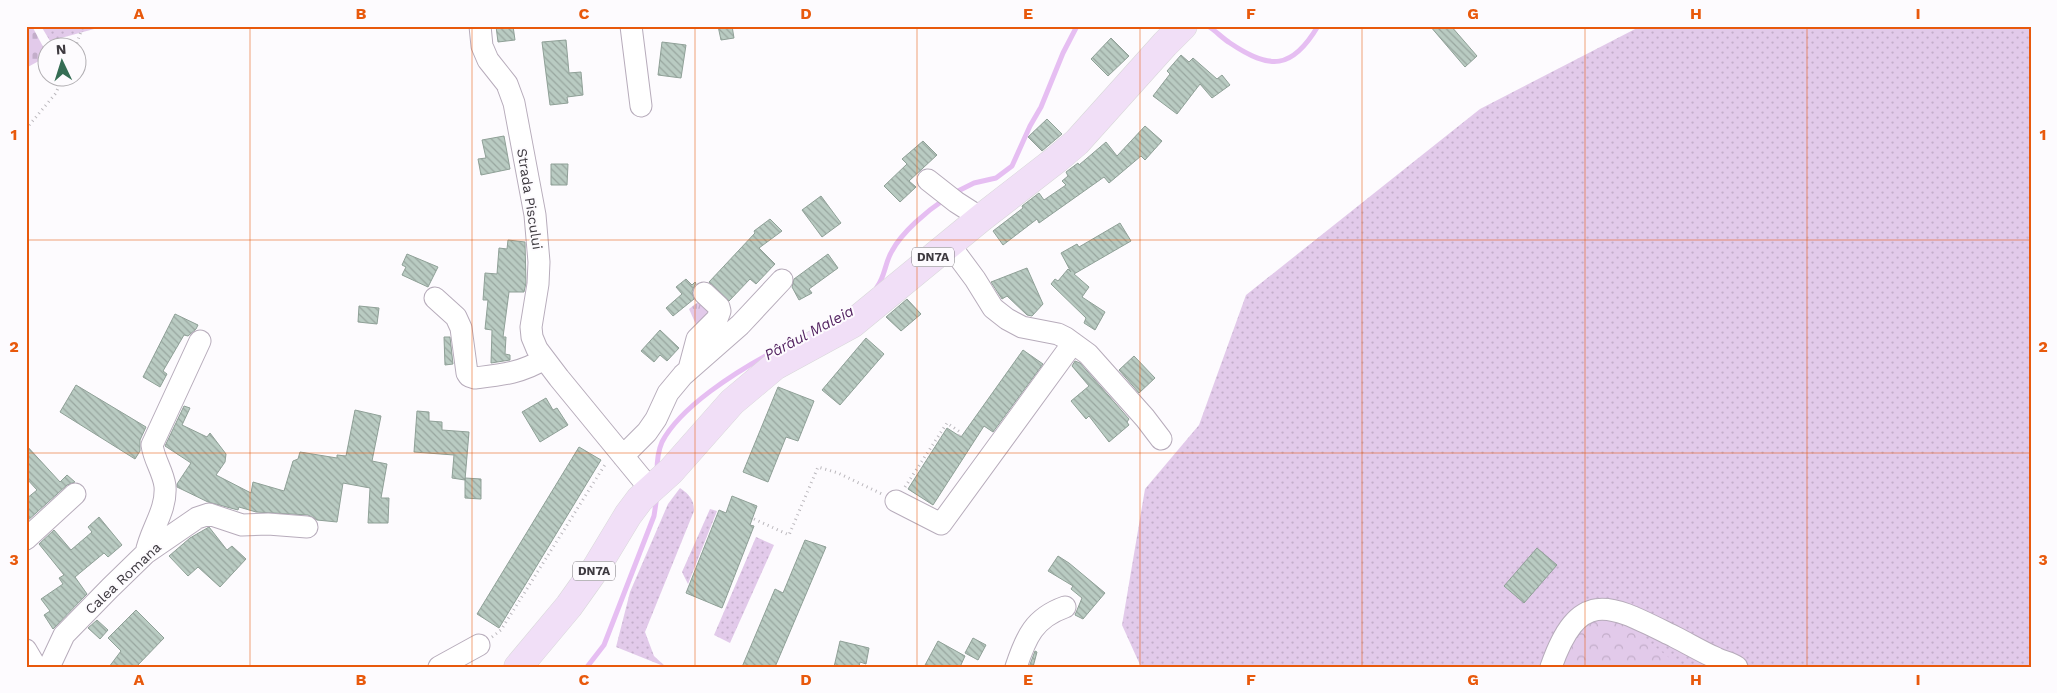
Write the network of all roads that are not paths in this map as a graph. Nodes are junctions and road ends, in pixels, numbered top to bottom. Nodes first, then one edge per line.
1 (480, 26) edge
2 (631, 26) edge
3 (1183, 26) edge
4 (641, 106) dead end
5 (942, 191) dead end
6 (981, 218) junction
7 (949, 244) junction
8 (782, 280) dead end
9 (704, 293) dead end
10 (435, 298) dead end
11 (200, 341) dead end
12 (1073, 342) junction
13 (544, 359) junction
14 (688, 369) junction
15 (1161, 440) dead end
16 (615, 458) junction
17 (651, 490) junction
18 (75, 494) dead end
19 (896, 501) road end
20 (306, 527) dead end
21 (26, 539) edge
22 (146, 553) junction
23 (1065, 607) dead end
24 (479, 645) road end
25 (26, 650) edge
26 (36, 667) edge
27 (49, 667) edge
28 (439, 667) edge
29 (518, 667) edge
30 (1016, 667) edge
31 (1551, 667) edge
32 (1737, 667) edge

1 - 13 street, Strada Piscului
2 - 4 street
3 - 6 main road, DN7A
5 - 6 street
6 - 7 main road, DN7A
7 - 12 street
7 - 17 main road, DN7A
8 - 14 street
9 - 14 street
10 - 13 street
11 - 22 street
12 - 15 street
12 - 19 street
13 - 16 street, Strada Piscului
14 - 16 street
16 - 17 street, Strada Piscului
17 - 29 main road, DN7A
18 - 21 street
20 - 22 street, Calea Romana
22 - 27 street, Calea Romana
23 - 30 street
24 - 28 street
25 - 26 street
31 - 32 street

